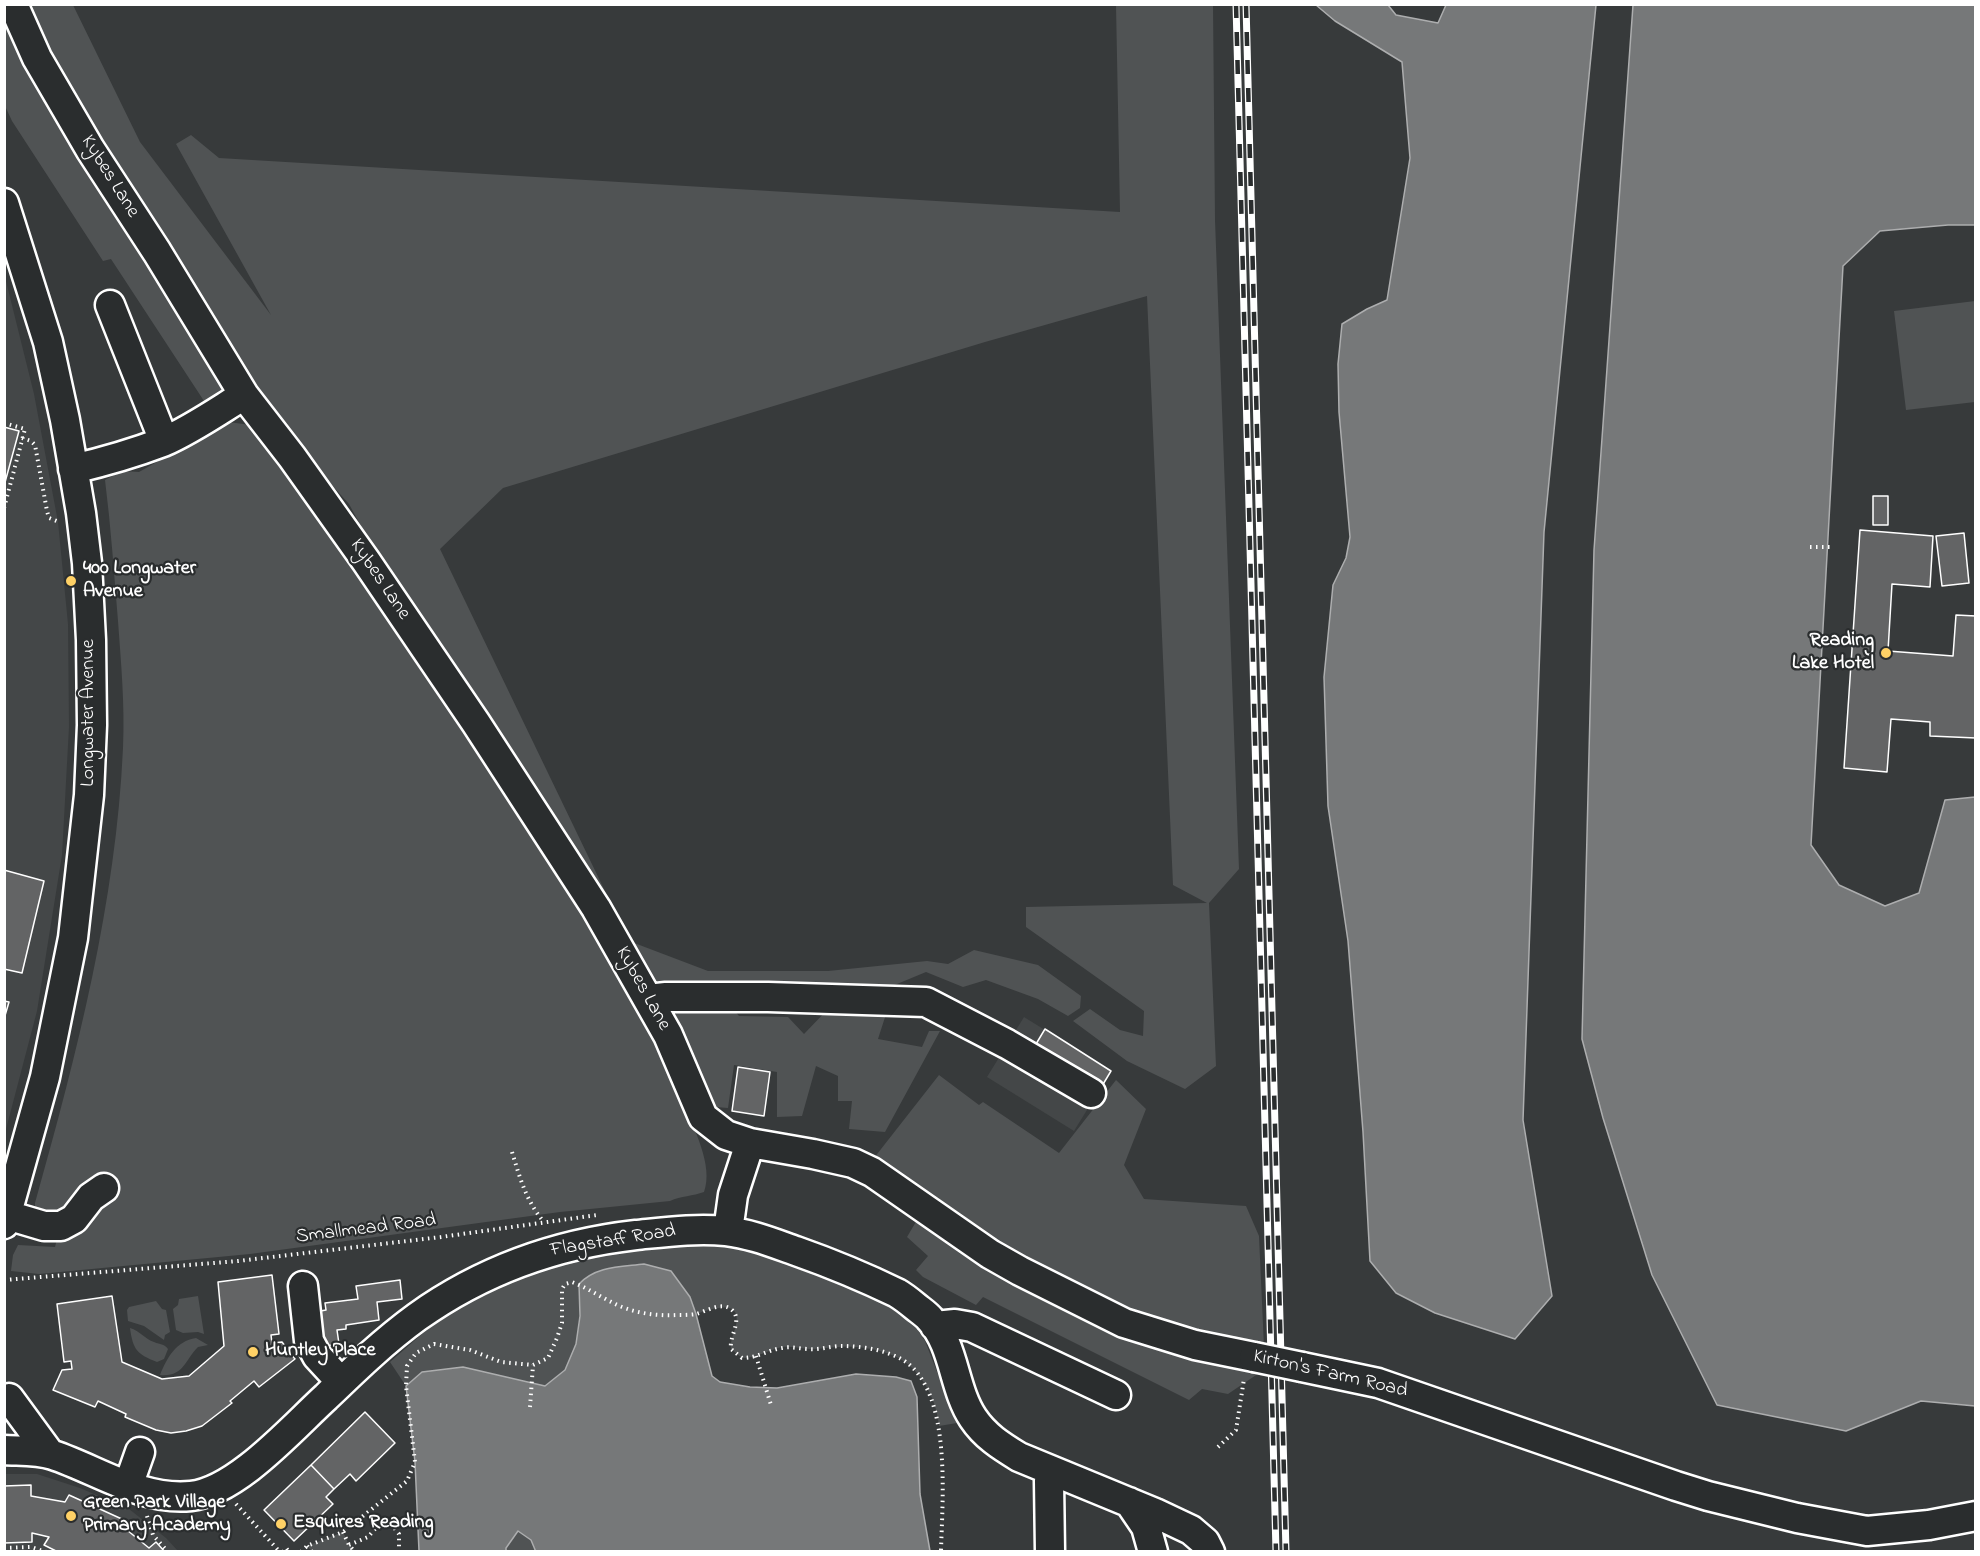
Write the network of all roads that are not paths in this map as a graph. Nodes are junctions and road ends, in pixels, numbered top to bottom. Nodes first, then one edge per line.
1 (13, 4) edge
2 (4, 203) edge
3 (110, 305) dead end
4 (244, 395) junction
5 (164, 441) junction
6 (73, 469) junction
7 (648, 999) junction
8 (1091, 1093) dead end
9 (750, 1143) junction
10 (104, 1188) dead end
11 (5, 1220) edge
12 (728, 1231) junction
13 (303, 1286) dead end
14 (935, 1326) junction
15 (341, 1382) junction
16 (7, 1394) edge
17 (1116, 1395) dead end
18 (4, 1440) edge
19 (4, 1449) edge
20 (140, 1452) dead end
21 (50, 1454) junction
22 (1052, 1471) junction
23 (128, 1486) junction
24 (1129, 1502) junction
25 (1976, 1516) edge
26 (1191, 1530) junction
27 (1867, 1541) edge
28 (1050, 1551) edge
29 (1153, 1551) edge
30 (1160, 1551) edge
31 (1210, 1551) edge

1 - 4 street, Kybes Lane
2 - 6 street, Longwater Avenue
3 - 5 street
4 - 5 street
4 - 7 street, Kybes Lane
5 - 6 street
6 - 11 street, Longwater Avenue
7 - 8 street
7 - 9 street, Kybes Lane
9 - 12 street
9 - 27 street, Kirton's Farm Road, bridge
10 - 11 street
12 - 14 street, Flagstaff Road
12 - 15 street, Flagstaff Road
13 - 15 street
14 - 17 street
14 - 22 street, Flagstaff Road
15 - 23 street, Flagstaff Road
16 - 18 street
16 - 21 street
19 - 21 street, Flagstaff Road
20 - 23 street
21 - 23 street, Flagstaff Road
22 - 24 street, Flagstaff Road
22 - 28 street
24 - 26 street, Flagstaff Road
24 - 29 street
25 - 27 street, Kirton's Farm Road
26 - 30 street
26 - 31 street

